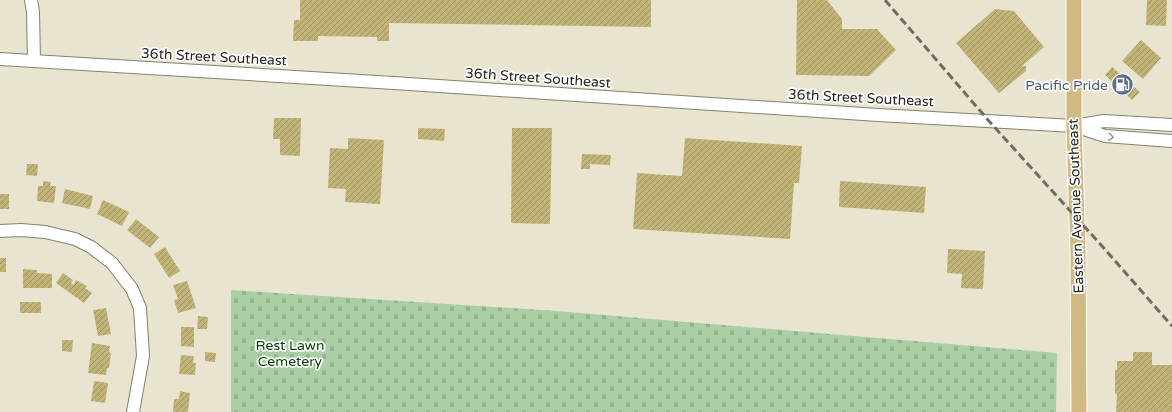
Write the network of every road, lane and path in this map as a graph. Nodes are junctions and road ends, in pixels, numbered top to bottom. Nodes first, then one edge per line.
1 (31, 0) edge
2 (1074, 0) edge
3 (0, 59) edge
4 (34, 61) junction
5 (1172, 125) edge
6 (1074, 126) junction
7 (1172, 141) edge
8 (0, 230) edge
9 (133, 412) edge
10 (1080, 412) edge

1 - 4 street
2 - 6 main road, Eastern Avenue Southeast
3 - 4 street, 36th Street Southeast
4 - 6 street, 36th Street Southeast
5 - 6 street, 36th Street Southeast
6 -> 7 street, 36th Street Southeast
6 - 10 main road, Eastern Avenue Southeast
8 - 9 street

